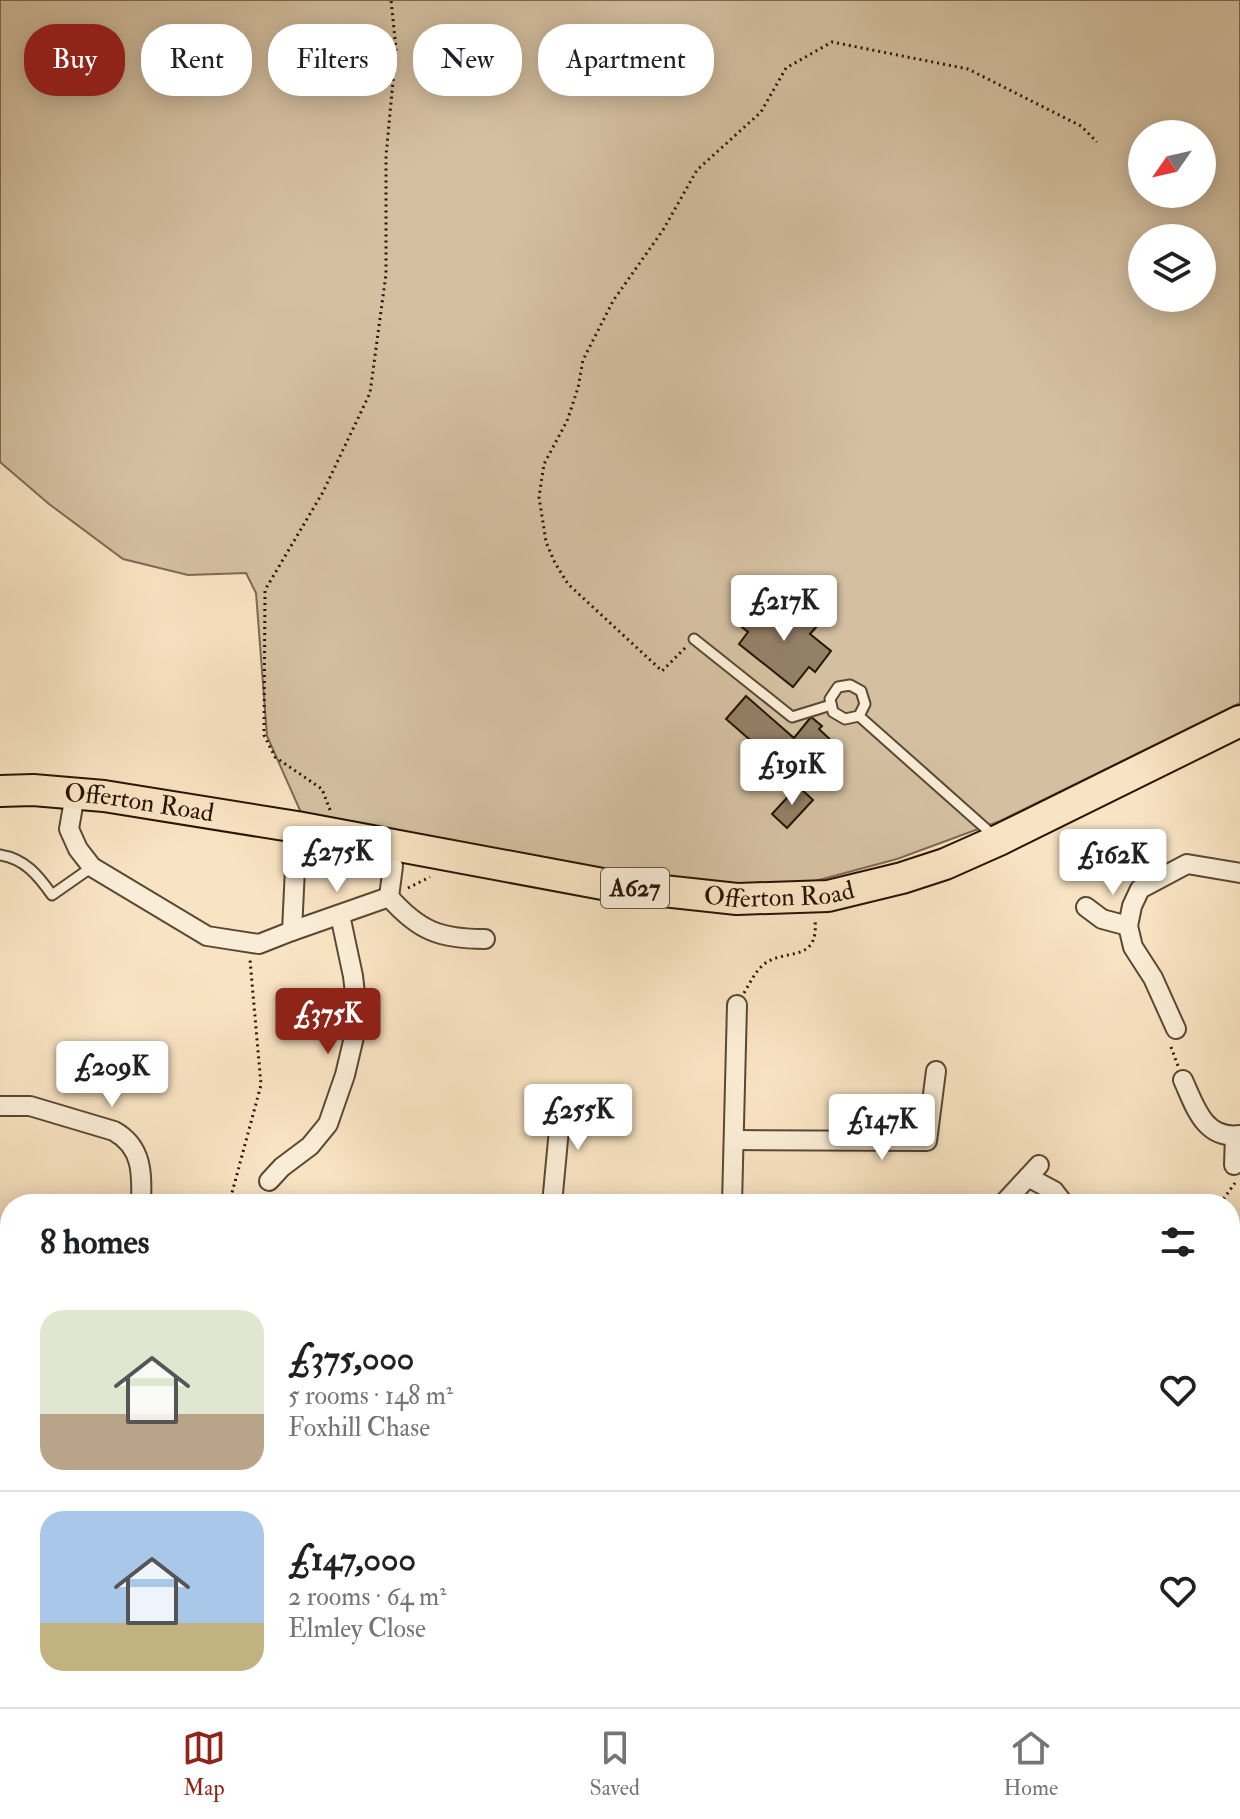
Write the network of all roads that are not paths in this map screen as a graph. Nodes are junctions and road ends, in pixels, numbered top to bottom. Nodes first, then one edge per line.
1 (694, 639) road end
2 (831, 705) junction
3 (859, 716) junction
4 (1240, 721) edge
5 (0, 791) edge
6 (75, 794) junction
7 (297, 827) junction
8 (999, 840) junction
9 (0, 855) edge
10 (393, 866) dead end
11 (92, 867) junction
12 (1240, 873) edge
13 (389, 897) junction
14 (1086, 907) dead end
15 (340, 915) junction
16 (1128, 926) junction
17 (292, 931) junction
18 (485, 939) dead end
19 (737, 1005) road end
20 (1176, 1029) road end
21 (936, 1071) dead end
22 (1183, 1080) road end
23 (562, 1097) dead end
24 (0, 1106) edge
25 (1237, 1135) edge
26 (735, 1140) junction
27 (1234, 1165) road end
28 (269, 1181) dead end
29 (141, 1194) edge
30 (553, 1194) edge
31 (732, 1194) edge
32 (1012, 1194) edge
33 (1056, 1194) edge

1 - 2 lane
2 - 3 lane
2 - 3 lane
3 - 8 lane
4 - 8 main road, Offerton Road / A627
5 - 6 main road, Offerton Road / A627
6 - 7 main road, Offerton Road / A627
6 - 11 street
7 - 8 main road, Offerton Road / A627
7 - 17 street
9 - 11 lane
10 - 13 street
11 - 17 street
12 - 16 street
13 - 15 street
13 - 18 street
14 - 16 street
15 - 17 street
15 - 28 street
16 - 20 street
19 - 26 street
21 - 26 street
22 - 25 street
23 - 30 street
24 - 29 street
25 - 27 street
26 - 31 street
32 - 33 street

